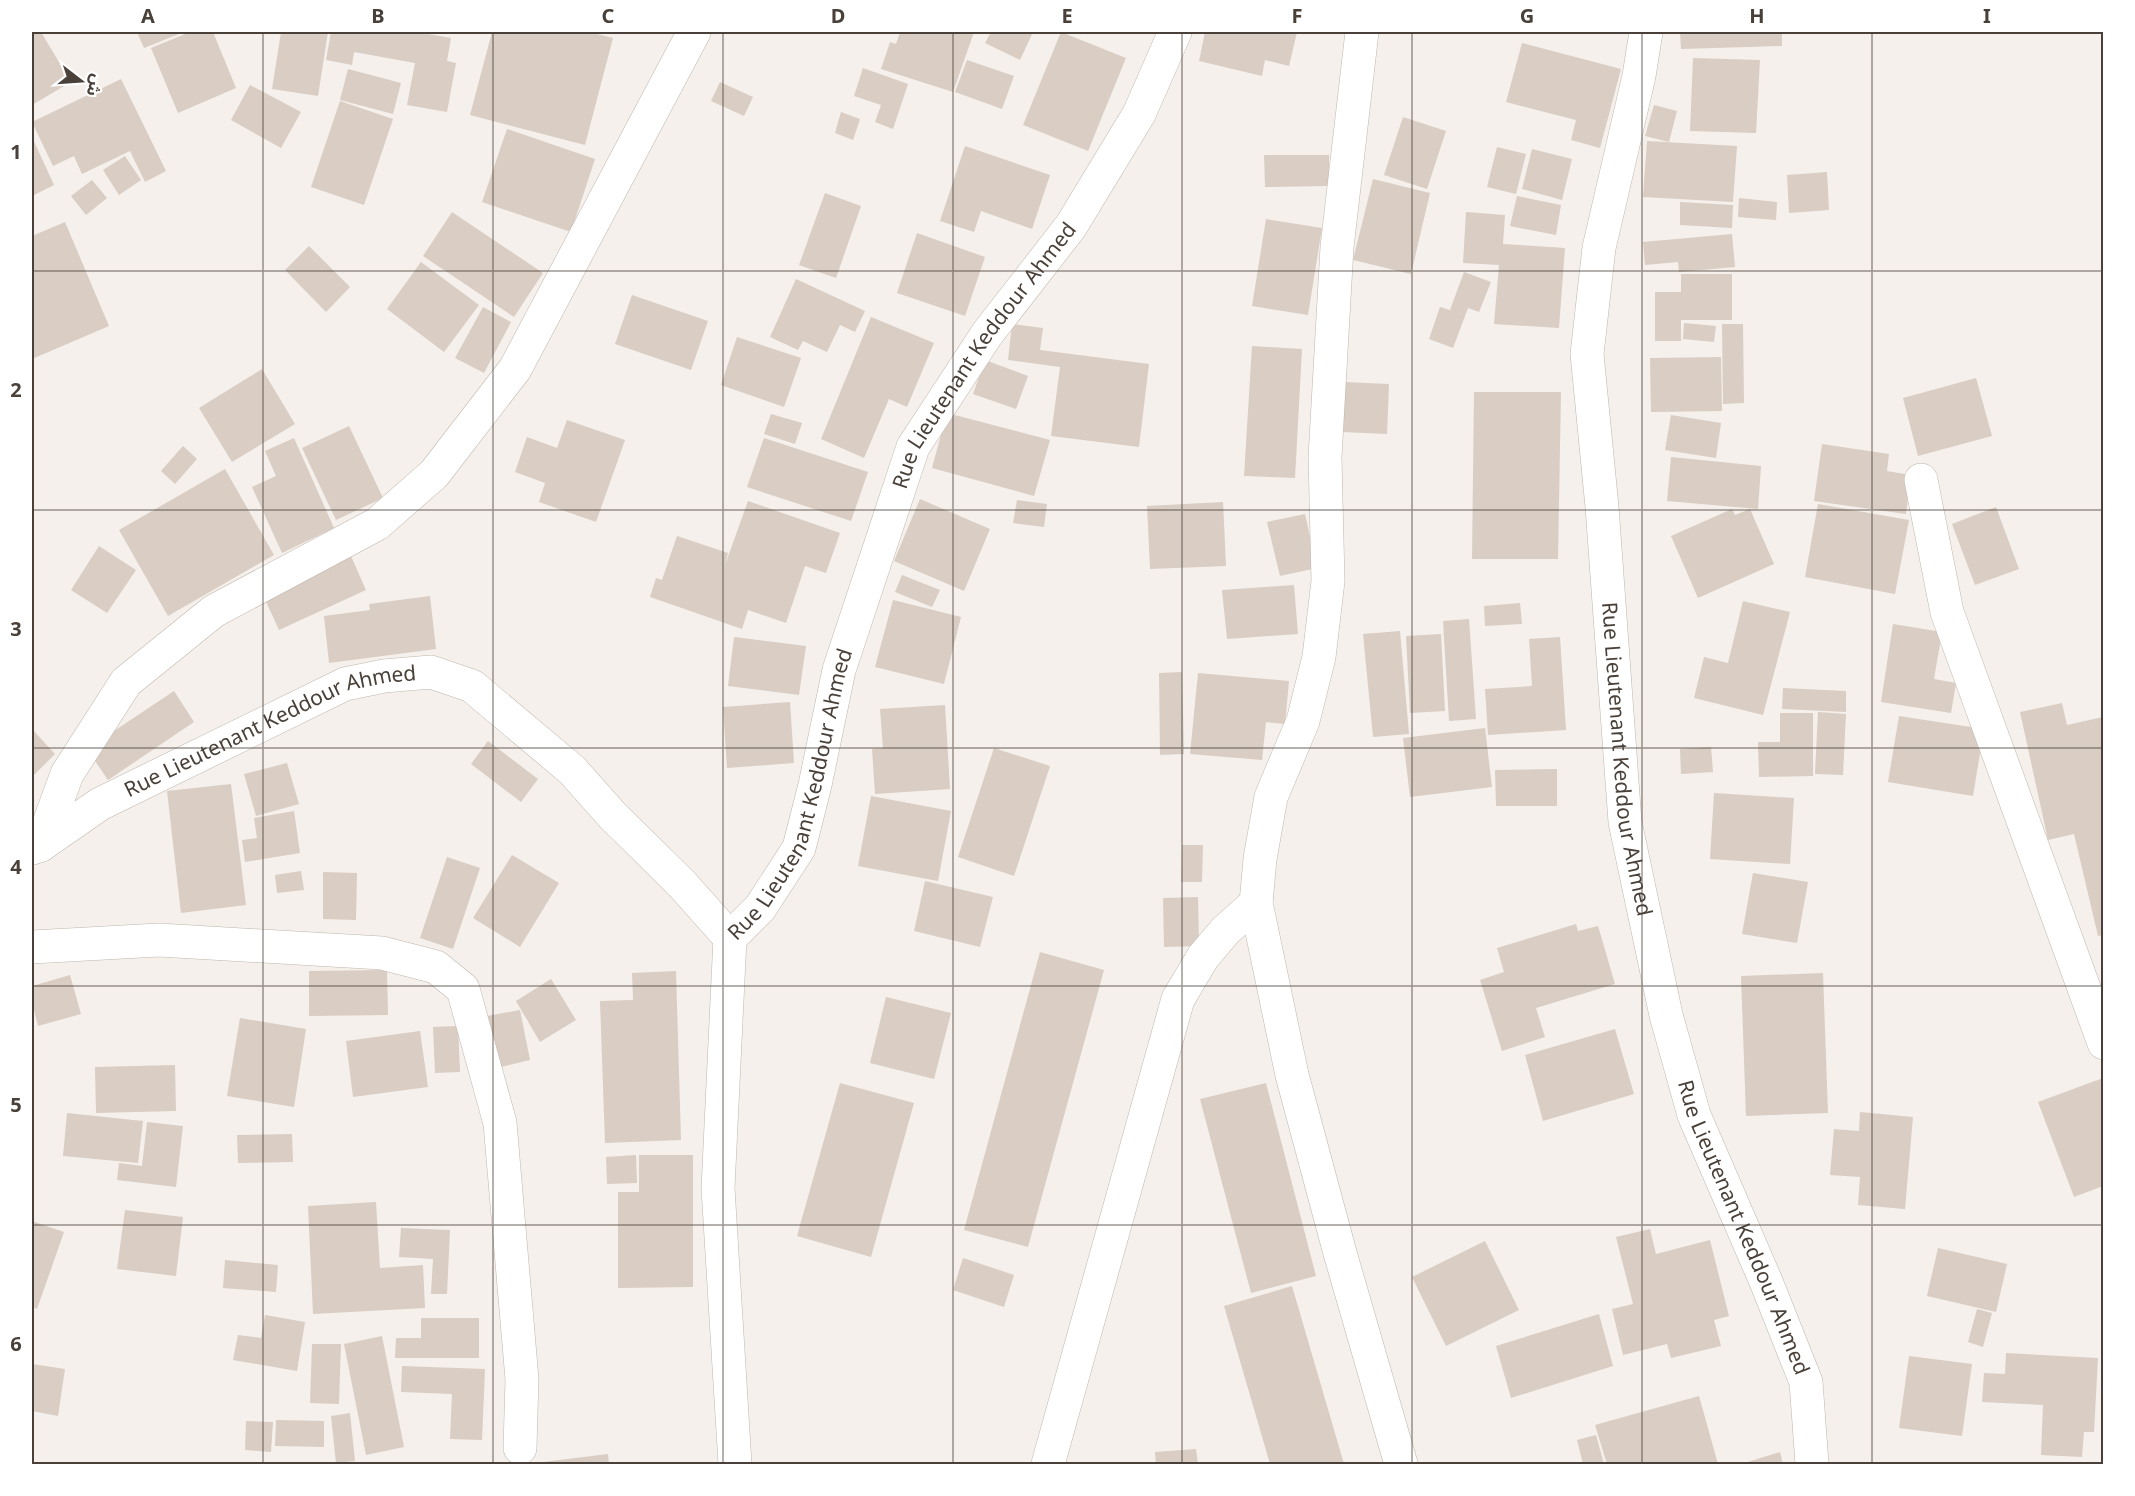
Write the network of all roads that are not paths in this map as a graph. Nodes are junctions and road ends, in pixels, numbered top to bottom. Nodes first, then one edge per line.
1 (694, 32) edge
2 (1175, 32) edge
3 (1362, 32) edge
4 (1646, 32) edge
5 (1921, 480) dead end
6 (36, 847) edge
7 (1256, 903) junction
8 (730, 938) junction
9 (32, 947) edge
10 (2103, 1043) edge
11 (520, 1448) dead end
12 (735, 1464) edge
13 (1048, 1464) edge
14 (1401, 1464) edge
15 (1812, 1464) edge

1 - 6 street
2 - 8 street, Rue Lieutenant Keddour Ahmed
3 - 7 street
4 - 15 street, Rue Lieutenant Keddour Ahmed
5 - 10 street
6 - 8 street, Rue Lieutenant Keddour Ahmed
7 - 13 street
7 - 14 street
8 - 12 street
9 - 11 street

